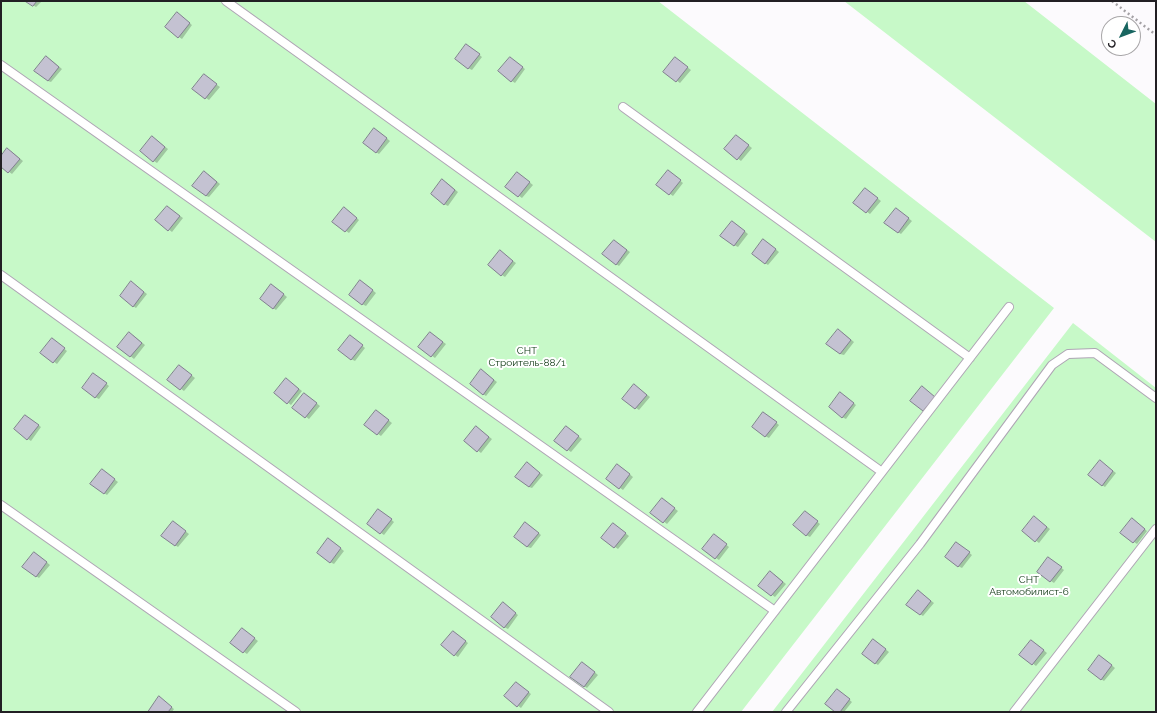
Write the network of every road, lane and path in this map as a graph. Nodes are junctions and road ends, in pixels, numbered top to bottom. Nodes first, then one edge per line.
1 (226, 1) edge
2 (1112, 1) edge
3 (1156, 35) edge
4 (1, 65) edge
5 (623, 107) dead end
6 (1, 274) edge
7 (1009, 307) dead end
8 (970, 358) junction
9 (1156, 398) edge
10 (882, 472) junction
11 (1, 505) edge
12 (1156, 529) edge
13 (775, 611) junction
14 (296, 712) edge
15 (609, 712) edge
16 (697, 712) edge
17 (786, 712) edge
18 (1014, 712) edge

1 - 10 lane
2 - 3 path
4 - 13 lane
5 - 8 lane
6 - 15 lane
7 - 8 lane
8 - 10 lane
9 - 17 lane
10 - 13 lane
11 - 14 lane
12 - 18 lane
13 - 16 lane

